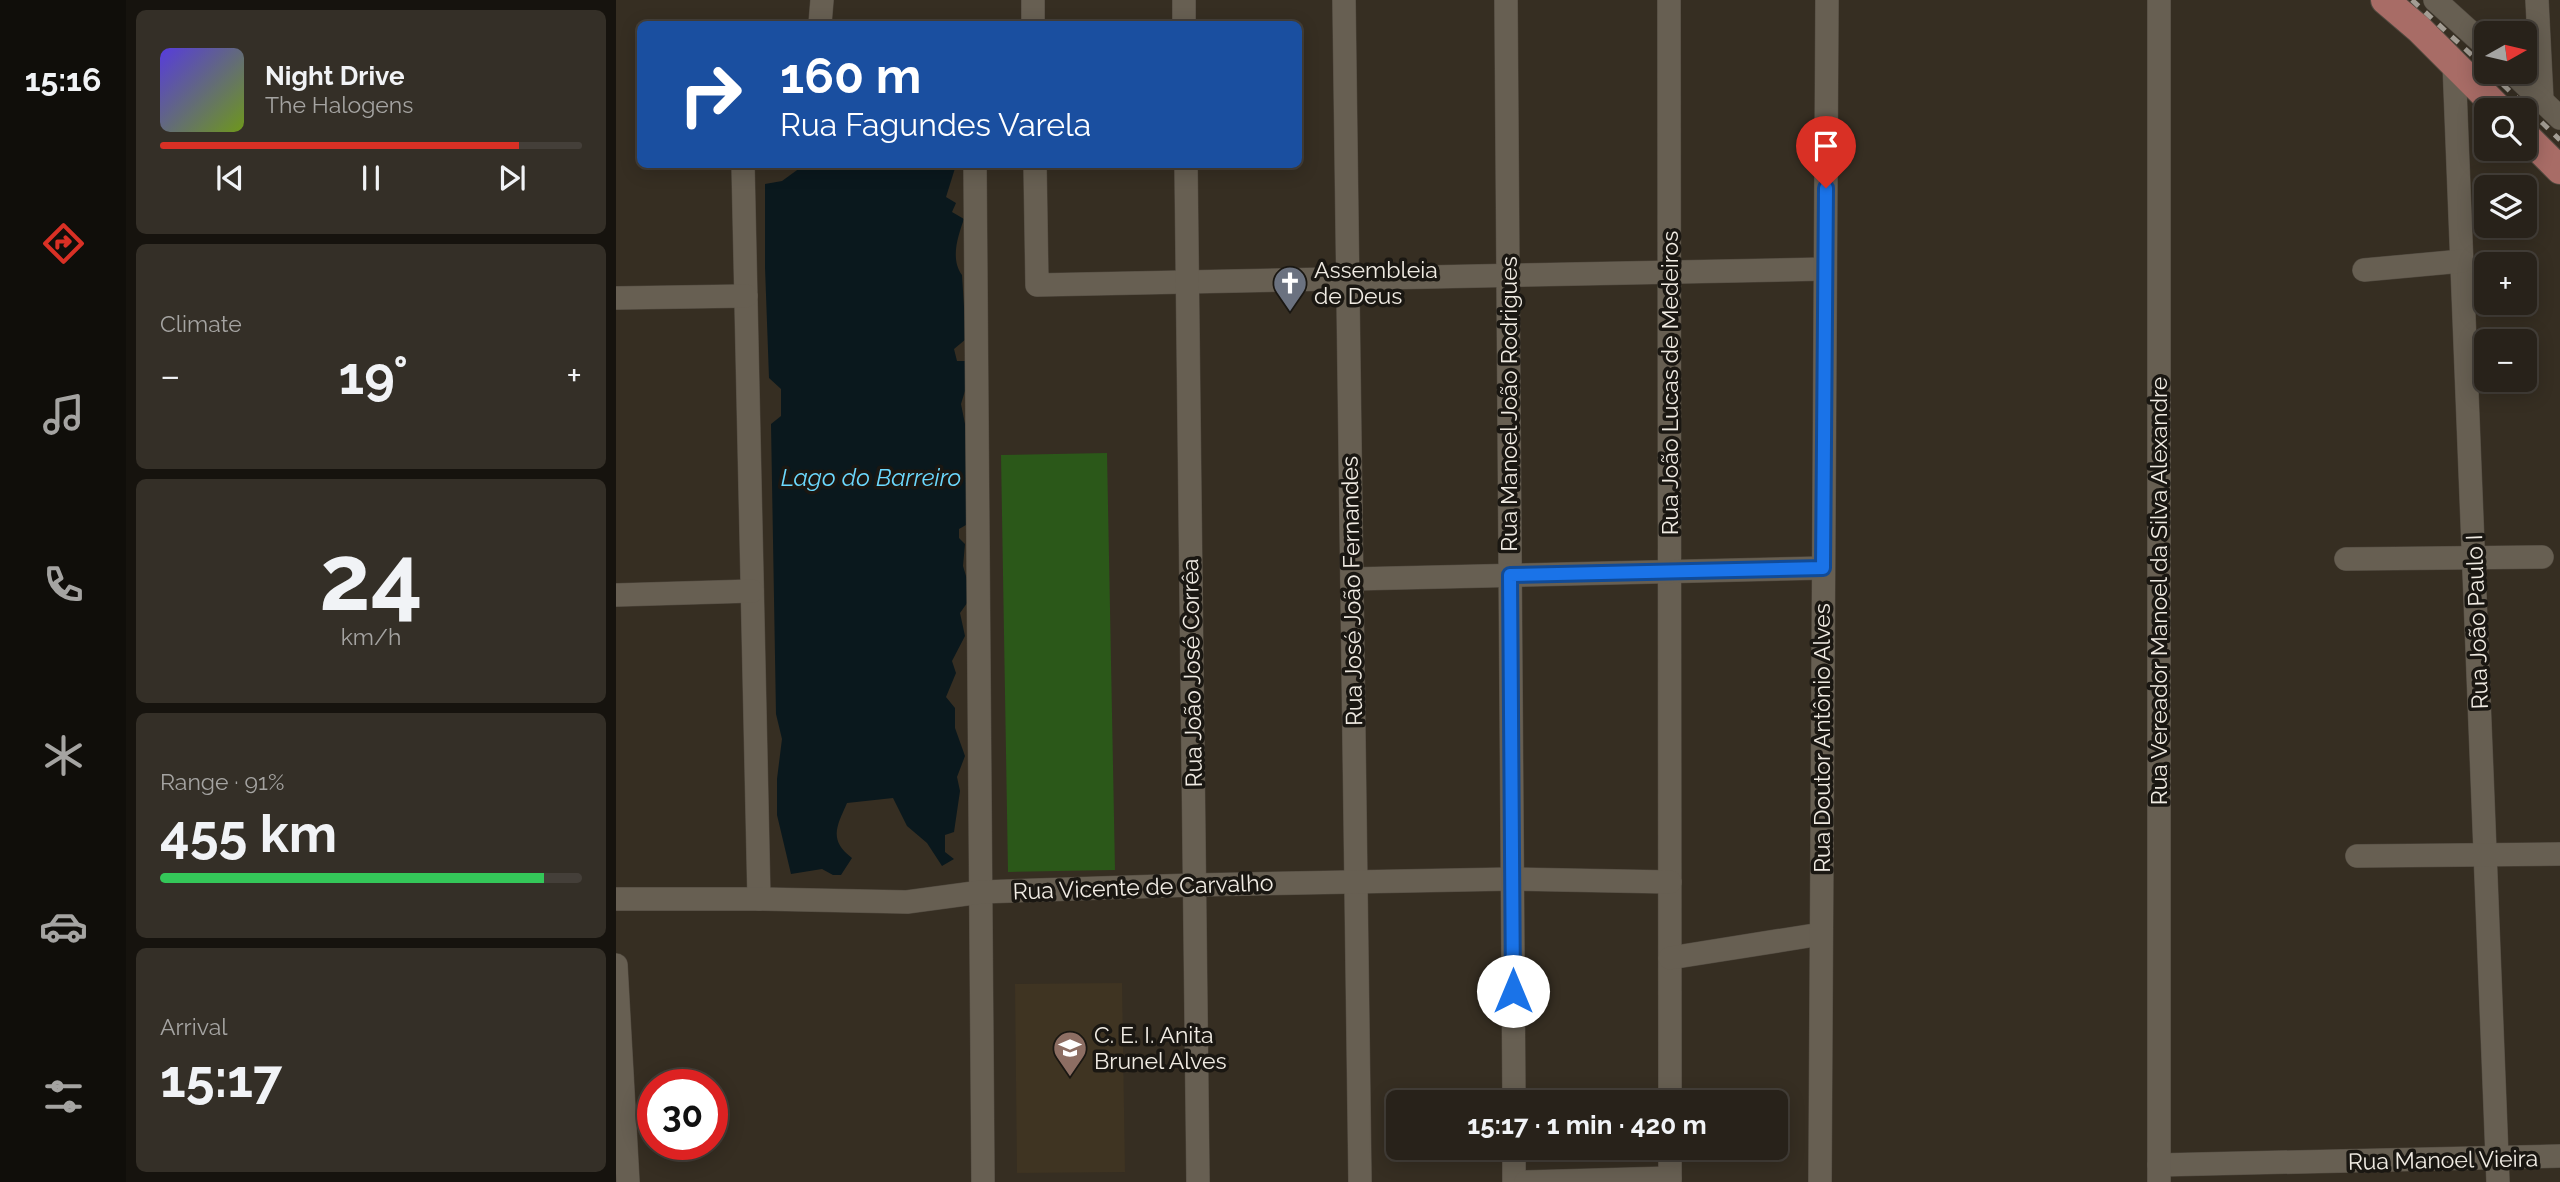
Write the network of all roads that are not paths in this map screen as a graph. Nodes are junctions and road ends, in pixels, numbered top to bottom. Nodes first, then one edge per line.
1 (822, 0) edge
2 (1033, 0) edge
3 (1184, 0) edge
4 (1344, 0) edge
5 (1506, 0) edge
6 (1669, 0) edge
7 (1827, 0) edge
8 (2159, 0) edge
9 (2385, 0) edge
10 (2427, 0) edge
11 (2435, 0) edge
12 (2537, 0) edge
13 (820, 21) edge
14 (1033, 21) edge
15 (1184, 21) edge
16 (2419, 29) junction
17 (2474, 35) edge
18 (2455, 63) junction
19 (2525, 84) edge
20 (2489, 98) edge
21 (2542, 100) junction
22 (2560, 118) edge
23 (2537, 147) edge
24 (743, 168) edge
25 (975, 168) edge
26 (1035, 168) edge
27 (1186, 168) edge
28 (2560, 170) edge
29 (2462, 261) junction
30 (1825, 269) junction
31 (2364, 270) dead end
32 (1670, 272) junction
33 (1508, 275) junction
34 (1348, 279) junction
35 (1187, 282) junction
36 (746, 296) junction
37 (616, 298) edge
38 (2542, 557) dead end
39 (2474, 558) junction
40 (2346, 559) dead end
41 (1823, 568) junction
42 (1670, 571) junction
43 (1510, 575) junction
44 (1352, 579) junction
45 (752, 591) junction
46 (616, 595) edge
47 (2560, 854) edge
48 (2486, 855) junction
49 (2357, 856) dead end
50 (1512, 879) junction
51 (1356, 882) junction
52 (1670, 882) junction
53 (1194, 886) junction
54 (981, 892) junction
55 (616, 899) edge
56 (759, 899) junction
57 (1821, 934) junction
58 (1670, 958) junction
59 (616, 965) edge
60 (1514, 1090) edge
61 (1670, 1090) edge
62 (2560, 1156) edge
63 (2497, 1158) junction
64 (1514, 1160) edge
65 (1670, 1160) edge
66 (2303, 1173) edge
67 (2159, 1174) edge
68 (1670, 1180) edge
69 (628, 1182) edge
70 (983, 1182) edge
71 (1198, 1182) edge
72 (1360, 1182) edge
73 (1514, 1182) edge
74 (1526, 1182) edge
75 (1819, 1182) edge
76 (2498, 1182) edge

1 - 13 street
2 - 14 street
3 - 15 street
4 - 34 street, Rua José João Fernandes
5 - 33 street, Rua Manoel João Rodrigues
6 - 32 street, Rua João Lucas de Medeiros
7 - 30 street, Rua Doutor Antônio Alves
8 - 67 street, Rua Vereador Manoel da Silva Alexandre
9 - 16 main road
10 - 16 street
11 - 17 street
12 - 21 street
16 - 18 main road
18 - 20 main road
18 - 29 street, Rua João Paulo I
19 - 21 street
21 - 22 street
23 - 28 main road
24 - 36 street
25 - 54 street
26 - 35 street
27 - 35 street, Rua João José Corrêa
29 - 31 street
29 - 39 street, Rua João Paulo I
30 - 32 street
30 - 41 street, Rua Doutor Antônio Alves
32 - 33 street
32 - 42 street, Rua João Lucas de Medeiros
33 - 34 street
33 - 43 street, Rua Manoel João Rodrigues
34 - 35 street
34 - 44 street, Rua José João Fernandes
35 - 53 street, Rua João José Corrêa
36 - 37 street
36 - 45 street
38 - 39 street
39 - 40 street
39 - 48 street, Rua João Paulo I
41 - 42 street
41 - 57 street, Rua Doutor Antônio Alves
42 - 43 street
42 - 52 street, Rua João Lucas de Medeiros
43 - 44 street
43 - 50 street, Rua Manoel João Rodrigues
44 - 51 street, Rua José João Fernandes
45 - 46 street
45 - 56 street
47 - 48 street
48 - 49 street
48 - 63 street, Rua João Paulo I
50 - 51 street, Rua Vicente de Carvalho
50 - 52 street, Rua Vicente de Carvalho
50 - 60 street, Rua Manoel João Rodrigues
51 - 53 street, Rua Vicente de Carvalho
51 - 72 street, Rua José João Fernandes
52 - 58 street, Rua João Lucas de Medeiros
53 - 54 street, Rua Vicente de Carvalho
53 - 71 street, Rua João José Corrêa
54 - 56 street, Rua Vicente de Carvalho
54 - 70 street
55 - 56 street, Rua Vicente de Carvalho
57 - 58 street
57 - 75 street, Rua Doutor Antônio Alves
58 - 61 street, Rua João Lucas de Medeiros
59 - 69 street
62 - 63 street, Rua Manoel Vieira
63 - 66 street, Rua Manoel Vieira
63 - 76 street, Rua João Paulo I
64 - 73 street
65 - 68 street
66 - 67 street, Rua Manoel Vieira
68 - 74 street

